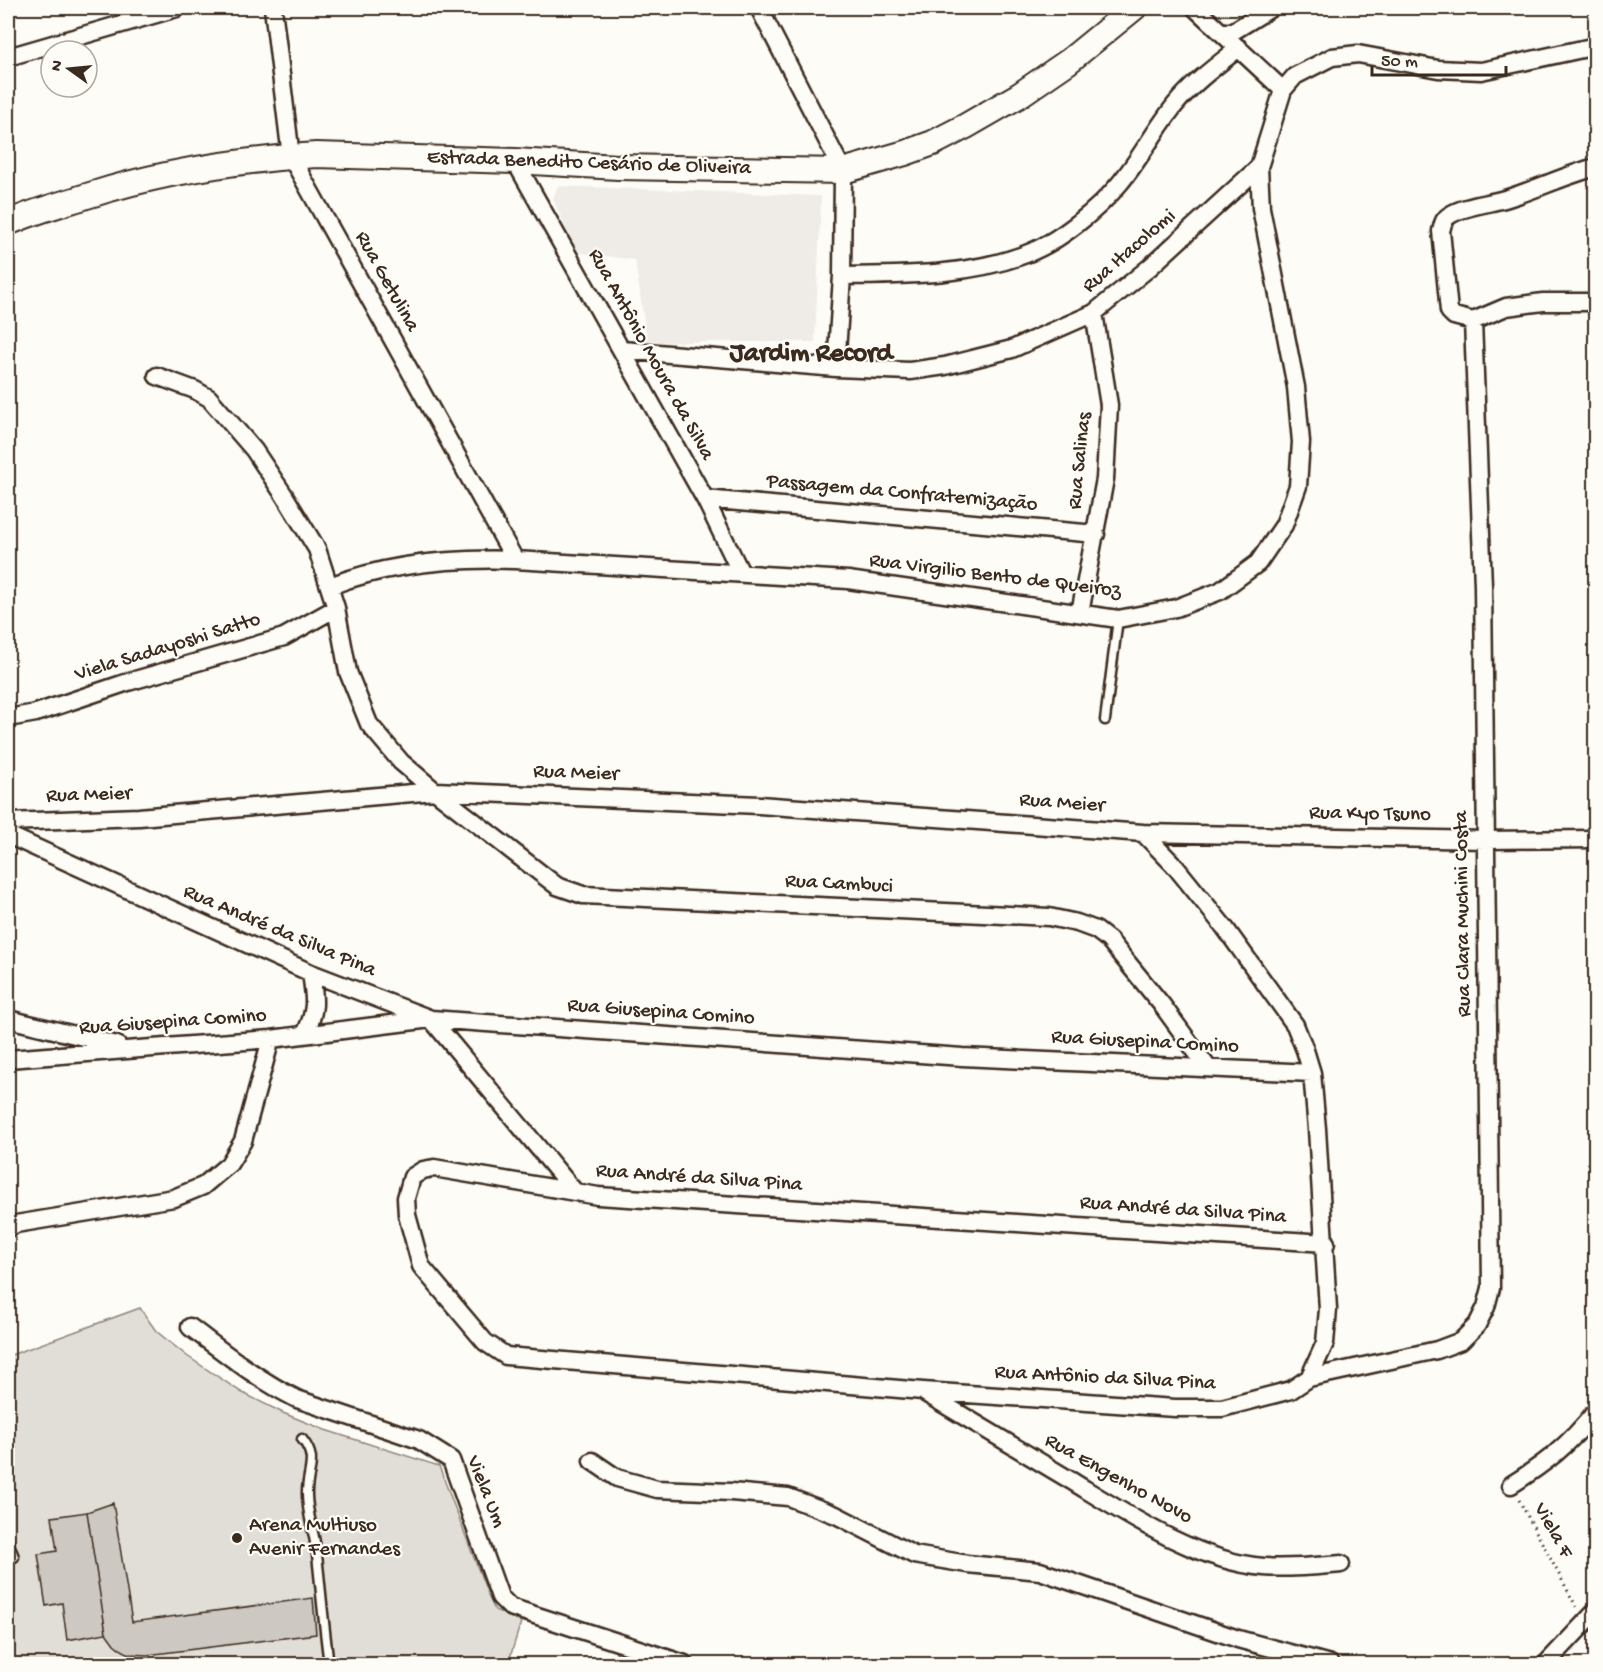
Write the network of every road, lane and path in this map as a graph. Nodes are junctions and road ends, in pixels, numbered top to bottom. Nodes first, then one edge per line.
1 (177, 8) edge
2 (273, 8) edge
3 (759, 8) edge
4 (1134, 8) edge
5 (1195, 8) edge
6 (1271, 8) edge
7 (1223, 32) junction
8 (1596, 46) edge
9 (1239, 48) junction
10 (8, 57) edge
11 (1283, 90) junction
12 (291, 157) junction
13 (515, 161) junction
14 (1259, 167) junction
15 (1596, 167) edge
16 (843, 171) junction
17 (8, 224) edge
18 (842, 276) junction
19 (1596, 302) edge
20 (1094, 313) junction
21 (1473, 321) junction
22 (622, 350) junction
23 (836, 368) junction
24 (157, 376) dead end
25 (705, 498) junction
26 (1096, 534) junction
27 (515, 560) junction
28 (741, 573) junction
29 (330, 586) junction
30 (336, 608) junction
31 (1080, 613) junction
32 (1118, 619) junction
33 (8, 718) edge
34 (1105, 720) dead end
35 (435, 791) junction
36 (8, 822) edge
37 (1143, 832) junction
38 (8, 835) edge
39 (1596, 839) edge
40 (1485, 840) junction
41 (311, 973) junction
42 (431, 1019) junction
43 (8, 1020) edge
44 (305, 1034) junction
45 (272, 1039) junction
46 (133, 1048) junction
47 (8, 1059) edge
48 (1208, 1068) junction
49 (1312, 1073) junction
50 (575, 1192) junction
51 (8, 1228) edge
52 (1326, 1243) junction
53 (190, 1327) dead end
54 (1309, 1378) junction
55 (922, 1391) junction
56 (1596, 1412) edge
57 (302, 1439) dead end
58 (592, 1461) dead end
59 (1511, 1485) joint
60 (8, 1541) edge
61 (14, 1557) dead end
62 (1341, 1564) dead end
63 (1590, 1616) edge
64 (329, 1665) edge
65 (685, 1665) edge
66 (1330, 1665) edge
67 (1546, 1665) edge

1 - 10 street
2 - 12 street, Rua Getulina
3 - 16 street
4 - 16 main road, Estrada Benedito Cesário de Oliveira
5 - 7 street
6 - 7 street
7 - 9 street
8 - 11 street, Rua Virgilio Bento de Queiroz
9 - 11 street
9 - 18 street
11 - 14 street, Rua Virgilio Bento de Queiroz
12 - 13 main road, Estrada Benedito Cesário de Oliveira
12 - 17 main road, Estrada Benedito Cesário de Oliveira
12 - 27 street, Rua Getulina
13 - 16 main road, Estrada Benedito Cesário de Oliveira
13 - 22 street, Rua Antônio Moura da Silva
14 - 20 street, Rua Itacolomi
14 - 32 street, Rua Virgilio Bento de Queiroz
15 - 21 street
16 - 18 street
18 - 23 street
19 - 21 street
20 - 23 street, Rua Itacolomi
20 - 26 street, Rua Salinas
21 - 40 street, Rua Clara Muchini Costa
22 - 23 street, Rua Itacolomi
22 - 25 street, Rua Antônio Moura da Silva
24 - 29 street, Rua Cambuci
25 - 26 street, Passagem da Confraternização
25 - 28 street, Rua Antônio Moura da Silva
26 - 31 street, Rua Salinas
27 - 28 street, Rua Virgilio Bento de Queiroz
27 - 29 street, Rua Virgilio Bento de Queiroz
28 - 31 street, Rua Virgilio Bento de Queiroz
29 - 30 street, Rua Cambuci
30 - 33 street, Viela Sadayoshi Satto
30 - 35 street, Rua Cambuci
31 - 32 street, Rua Virgilio Bento de Queiroz
32 - 34 lane
35 - 36 street, Rua Meier
35 - 37 street, Rua Meier
35 - 48 street, Rua Cambuci
37 - 40 street, Rua Kyo Tsuno
37 - 49 street
38 - 41 street, Rua André da Silva Pina
39 - 40 street, Rua Kyo Tsuno
40 - 54 street, Rua Clara Muchini Costa
41 - 42 street, Rua André da Silva Pina
41 - 44 street
42 - 44 street, Rua Giusepina Comino
42 - 48 street, Rua Giusepina Comino
42 - 50 street, Rua André da Silva Pina
43 - 46 street
44 - 45 street, Rua Giusepina Comino
45 - 46 street, Rua Giusepina Comino
45 - 51 street
46 - 47 street, Rua Giusepina Comino
48 - 49 street, Rua Giusepina Comino
49 - 52 street
50 - 52 street, Rua André da Silva Pina
50 - 55 street, Rua Antônio da Silva Pina
52 - 54 street
53 - 65 street, Viela Um
54 - 55 street, Rua Antônio da Silva Pina
55 - 62 street, Rua Engenho Novo
56 - 59 street
57 - 64 lane
58 - 66 street
59 - 63 path, Viela F
60 - 61 lane
63 - 67 street

